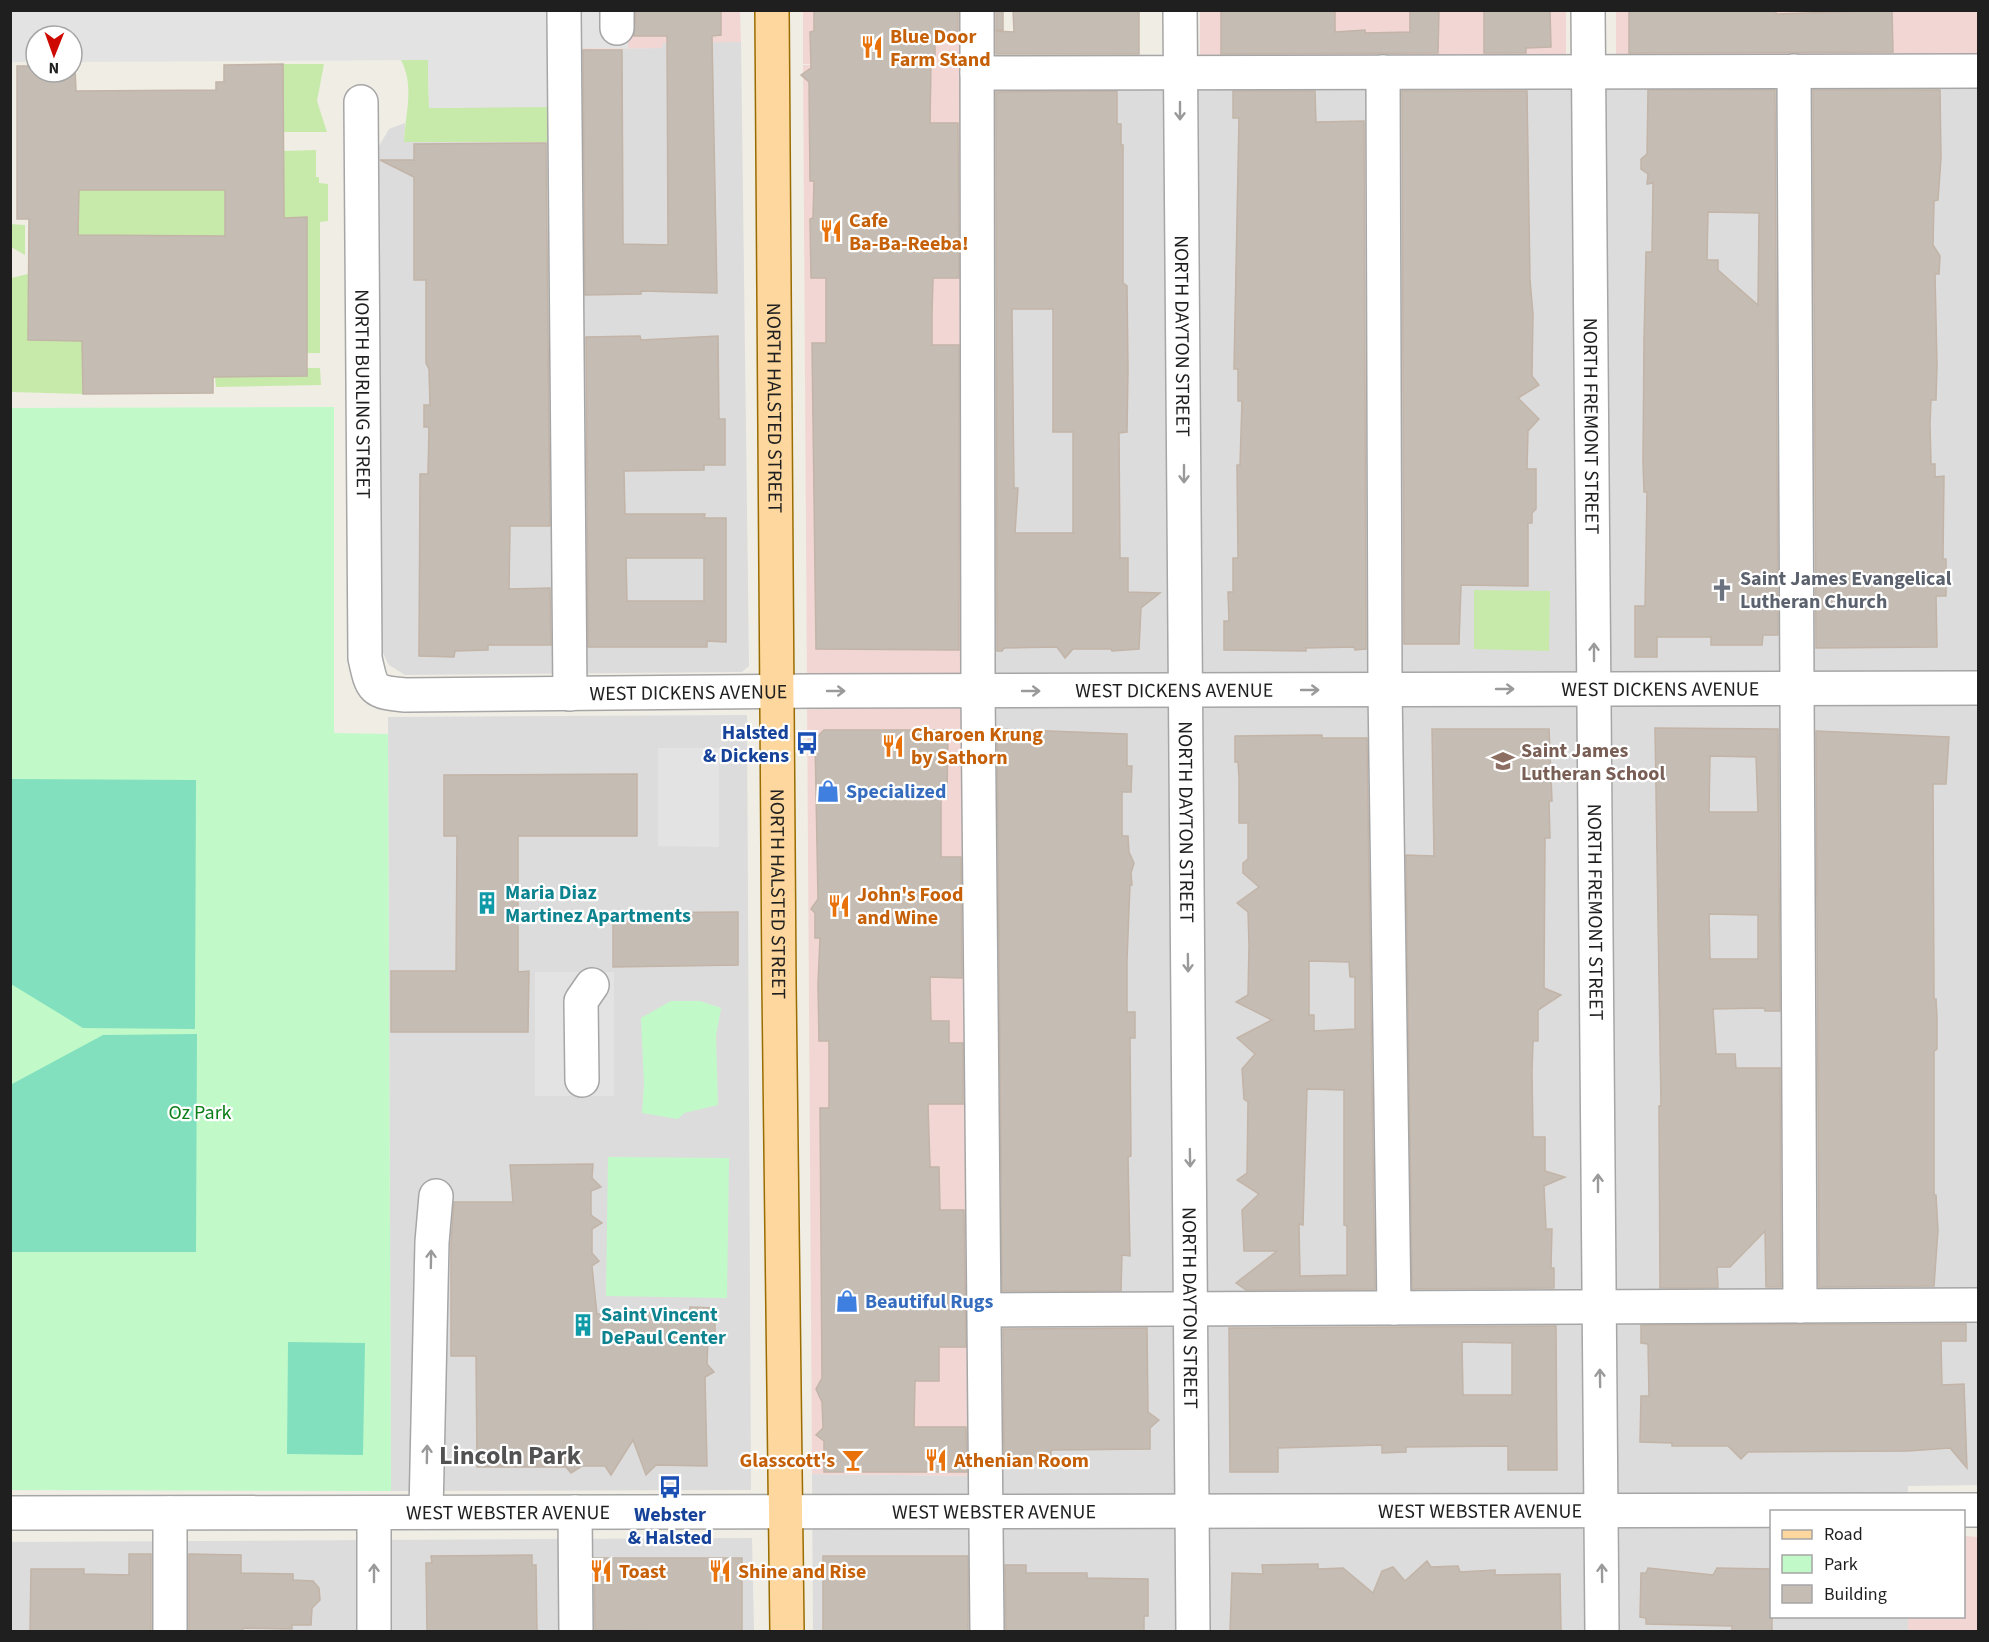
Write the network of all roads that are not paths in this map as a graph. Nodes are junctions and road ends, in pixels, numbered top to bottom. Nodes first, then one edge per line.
1 (564, 10) edge
2 (772, 10) edge
3 (977, 10) edge
4 (1180, 10) edge
5 (1588, 10) edge
6 (1794, 71) junction
7 (1978, 71) edge
8 (1180, 72) junction
9 (1383, 72) junction
10 (1588, 72) junction
11 (977, 73) junction
12 (361, 102) dead end
13 (371, 685) joint
14 (1798, 688) junction
15 (1978, 688) edge
16 (1385, 689) junction
17 (1594, 689) junction
18 (1186, 690) junction
19 (777, 691) junction
20 (978, 691) junction
21 (570, 694) junction
22 (592, 985) dead end
23 (582, 1080) dead end
24 (436, 1196) dead end
25 (1978, 1305) edge
26 (1800, 1306) junction
27 (1599, 1307) junction
28 (1394, 1308) junction
29 (1191, 1309) junction
30 (986, 1310) junction
31 (1192, 1511) junction
32 (1601, 1511) junction
33 (1770, 1511) edge
34 (426, 1512) junction
35 (575, 1512) junction
36 (786, 1512) junction
37 (985, 1512) junction
38 (10, 1513) edge
39 (170, 1513) junction
40 (374, 1513) junction
41 (170, 1632) edge
42 (374, 1632) edge
43 (576, 1632) edge
44 (787, 1632) edge
45 (987, 1632) edge
46 (1194, 1632) edge
47 (1602, 1632) edge

1 - 21 street
2 - 19 main road, NORTH HALSTED STREET
3 - 11 street
4 - 8 street, NORTH DAYTON STREET
5 - 10 street, NORTH FREMONT STREET
6 - 7 street
6 - 10 street
6 - 14 street
8 - 9 street
8 - 11 street
8 -> 18 street, NORTH DAYTON STREET
9 - 10 street
9 - 16 street
17 -> 10 street, NORTH FREMONT STREET
11 - 20 street
12 - 13 street, NORTH BURLING STREET
13 - 21 street, WEST DICKENS AVENUE
14 - 15 street, WEST DICKENS AVENUE
14 - 17 street, WEST DICKENS AVENUE
14 - 26 street
16 -> 17 street, WEST DICKENS AVENUE
18 -> 16 street, WEST DICKENS AVENUE
16 - 28 street
27 -> 17 street, NORTH FREMONT STREET
20 -> 18 street, WEST DICKENS AVENUE
18 -> 29 street, NORTH DAYTON STREET
19 -> 20 street, WEST DICKENS AVENUE
19 - 21 street, WEST DICKENS AVENUE
19 - 36 main road, NORTH HALSTED STREET
20 - 30 street
22 - 23 street
34 -> 24 street
25 - 26 street
26 - 27 street
27 - 28 street
32 -> 27 street, NORTH FREMONT STREET
28 - 29 street
29 - 30 street
29 - 31 street, NORTH DAYTON STREET
30 - 37 street
31 - 32 street, WEST WEBSTER AVENUE
31 - 37 street, WEST WEBSTER AVENUE
31 - 46 street, NORTH DAYTON STREET
32 - 33 street, WEST WEBSTER AVENUE
47 -> 32 street, NORTH FREMONT STREET
34 - 35 street, WEST WEBSTER AVENUE
34 - 40 street, WEST WEBSTER AVENUE
35 - 36 street, WEST WEBSTER AVENUE
35 - 43 street
36 - 37 street, WEST WEBSTER AVENUE
36 - 44 main road, NORTH HALSTED STREET
37 - 45 street
38 - 39 street, WEST WEBSTER AVENUE
39 - 40 street, WEST WEBSTER AVENUE
39 - 41 street
42 -> 40 street

